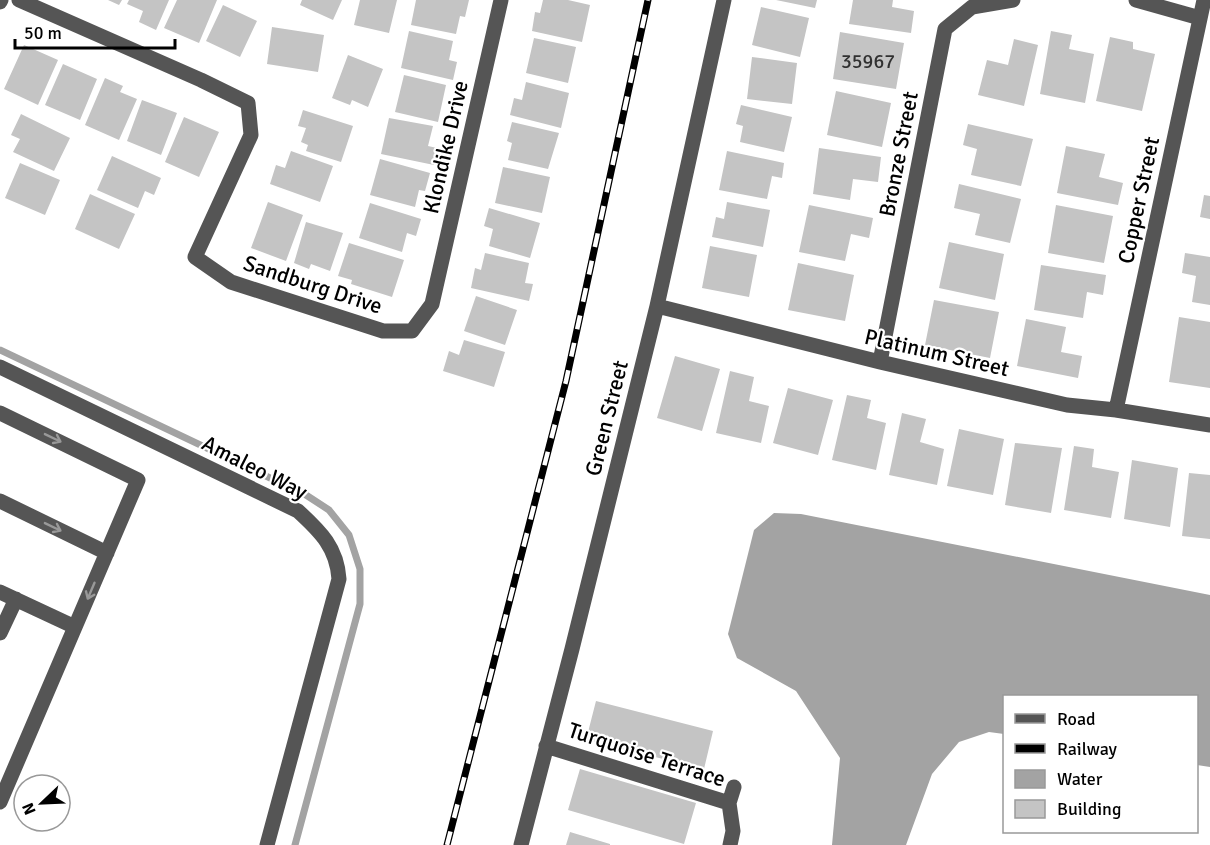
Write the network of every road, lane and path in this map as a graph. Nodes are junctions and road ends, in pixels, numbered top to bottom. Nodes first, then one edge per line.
1 (19, 0) edge
2 (501, 0) edge
3 (724, 0) edge
4 (1013, 0) edge
5 (1136, 0) edge
6 (1204, 0) edge
7 (1200, 18) junction
8 (432, 304) joint
9 (657, 306) junction
10 (880, 362) junction
11 (0, 367) edge
12 (1116, 410) junction
13 (0, 413) edge
14 (1210, 424) edge
15 (0, 501) edge
16 (107, 553) junction
17 (0, 592) edge
18 (16, 599) junction
19 (75, 627) junction
20 (0, 633) edge
21 (546, 746) junction
22 (734, 787) dead end
23 (0, 802) edge
24 (729, 803) junction
25 (267, 845) edge
26 (520, 845) edge
27 (730, 845) edge

1 - 8 street, Sandburg Drive
2 - 8 street, Klondike Drive
3 - 9 street, Green Street
4 - 10 street, Bronze Street
5 - 7 street
6 - 7 street, Copper Street
7 - 12 street, Copper Street
9 - 10 street, Platinum Street
9 - 21 street, Green Street
10 - 12 street, Platinum Street
11 - 25 street, Amaleo Way
12 - 14 street, Platinum Street
13 -> 16 street
15 -> 16 street
16 -> 19 street
17 - 18 street
18 - 19 street
18 - 20 street
19 - 23 street
21 - 24 street, Turquoise Terrace
21 - 26 street, Green Street
22 - 24 street
24 - 27 street, Turquoise Terrace

